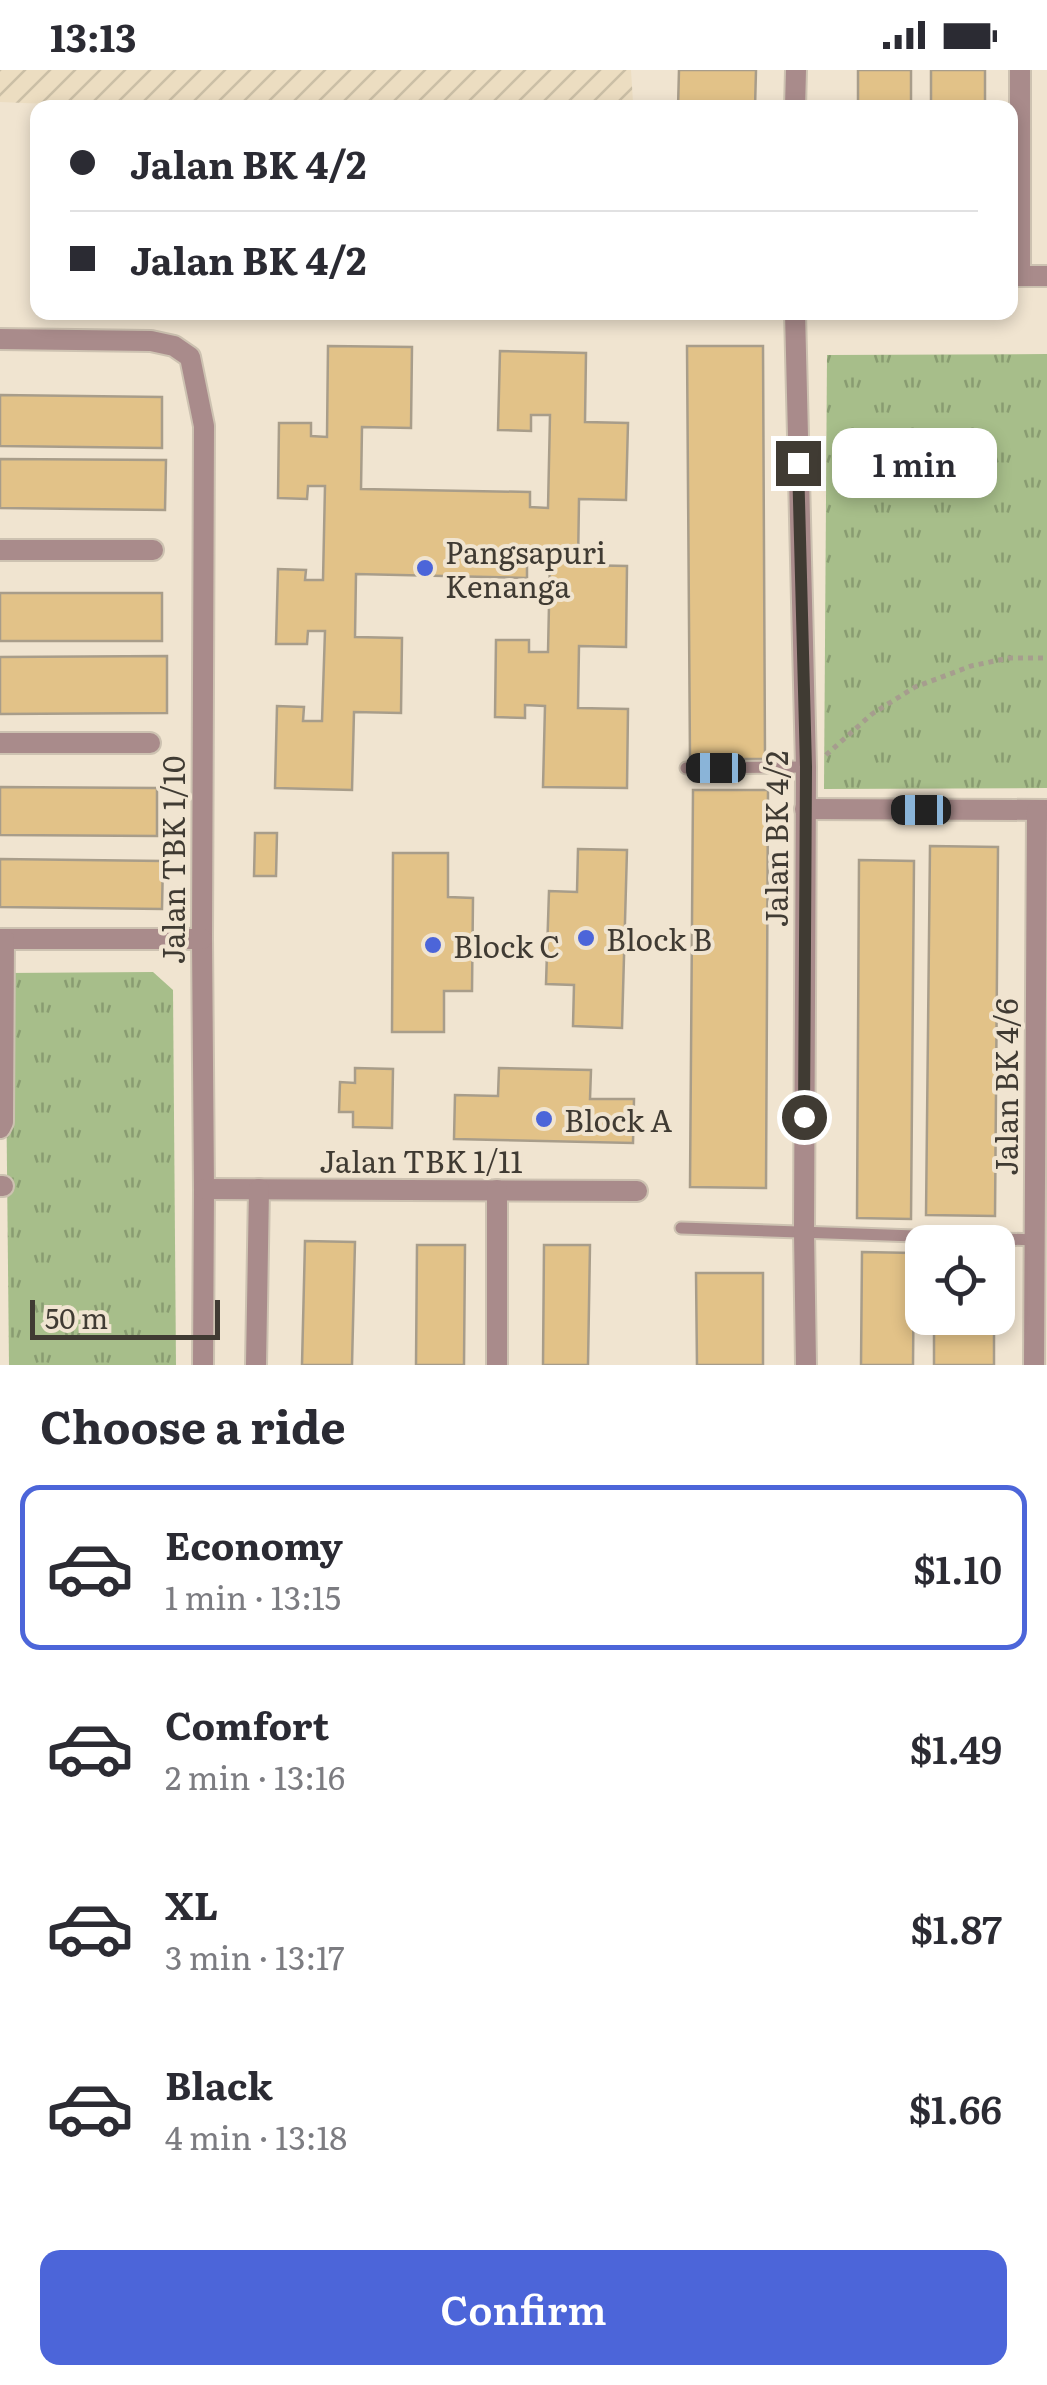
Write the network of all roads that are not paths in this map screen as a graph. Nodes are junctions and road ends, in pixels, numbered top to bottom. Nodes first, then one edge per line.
1 (796, 70) edge
2 (1020, 70) edge
3 (796, 100) edge
4 (1018, 152) edge
5 (1018, 276) edge
6 (1047, 276) edge
7 (795, 320) edge
8 (0, 340) edge
9 (0, 550) edge
10 (153, 550) dead end
11 (0, 743) edge
12 (150, 744) dead end
13 (806, 767) junction
14 (686, 768) dead end
15 (805, 810) junction
16 (1042, 810) edge
17 (2, 939) edge
18 (202, 939) junction
19 (1041, 1034) edge
20 (0, 1128) edge
21 (204, 1190) junction
22 (259, 1190) junction
23 (497, 1190) junction
24 (637, 1191) dead end
25 (681, 1228) dead end
26 (804, 1232) junction
27 (1039, 1250) edge
28 (203, 1365) edge
29 (256, 1365) edge
30 (496, 1365) edge
31 (806, 1365) edge
32 (1034, 1365) edge

1 - 3 street
2 - 4 street
5 - 6 street
7 - 13 street, Jalan BK 4/2
8 - 18 street, Jalan TBK 1/10
9 - 10 street
11 - 12 street
13 - 14 lane
13 - 15 street, Jalan BK 4/2
15 - 16 street
15 - 26 street, Jalan BK 4/2
16 - 19 street, Jalan BK 4/6
17 - 18 street
17 - 20 street
18 - 21 street, Jalan TBK 1/10
19 - 27 street, Jalan BK 4/6
21 - 22 street, Jalan TBK 1/11
21 - 28 street, Jalan TBK 1/10
22 - 23 street, Jalan TBK 1/11
22 - 29 street
23 - 24 street, Jalan TBK 1/11
23 - 30 street
25 - 26 lane
26 - 27 lane
26 - 31 street, Jalan BK 4/2
27 - 32 street, Jalan BK 4/6

